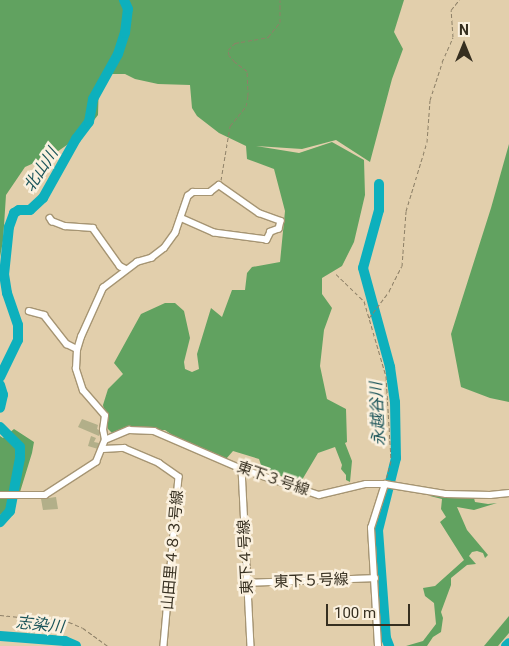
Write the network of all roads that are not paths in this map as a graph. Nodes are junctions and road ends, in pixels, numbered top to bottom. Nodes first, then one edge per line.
1 (50, 218) dead end
2 (181, 218) junction
3 (126, 270) junction
4 (29, 311) dead end
5 (77, 349) junction
6 (105, 440) junction
7 (103, 449) junction
8 (242, 469) junction
9 (388, 485) junction
10 (509, 493) edge
11 (0, 495) edge
12 (375, 578) junction
13 (247, 583) junction
14 (164, 646) edge
15 (251, 646) edge
16 (378, 646) edge

1 - 3 street
2 - 2 street
2 - 3 street
3 - 5 street
4 - 5 street
5 - 6 street
6 - 7 street
6 - 8 street, 東下３号線
7 - 11 street
7 - 14 street, 山田里４８３号線
8 - 9 street, 東下３号線
8 - 13 street, 東下４号線
9 - 10 street, 東下３号線
9 - 12 street
12 - 13 street, 東下５号線
12 - 16 street
13 - 15 street, 東下４号線

